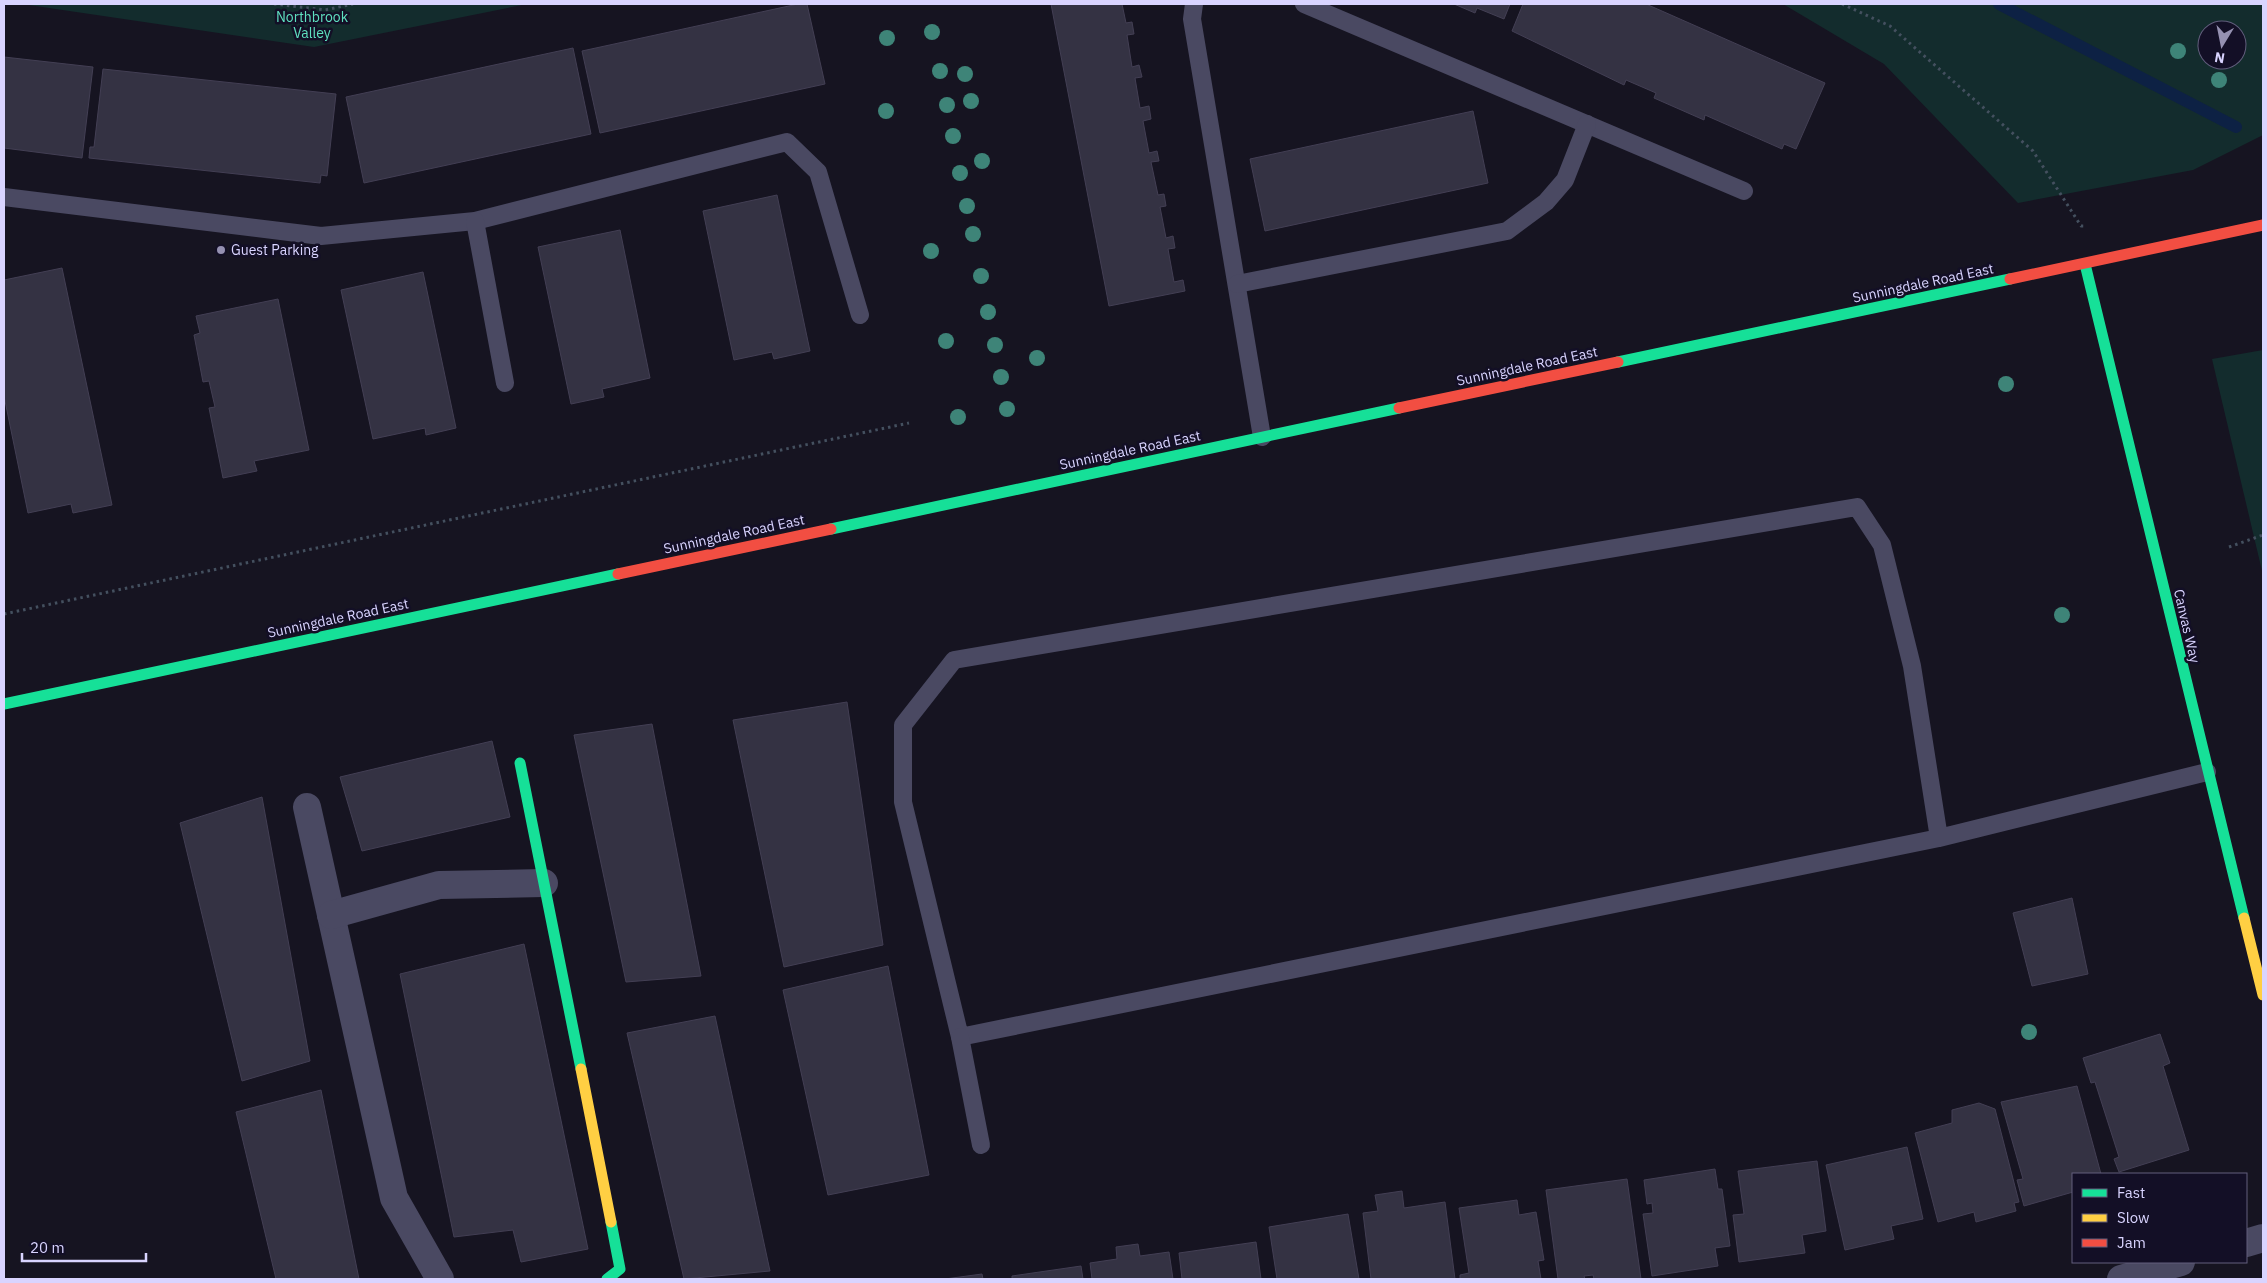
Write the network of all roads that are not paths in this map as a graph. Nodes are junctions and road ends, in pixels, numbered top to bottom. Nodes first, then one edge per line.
1 (1194, 4) edge
2 (1304, 4) edge
3 (1587, 124) junction
4 (1744, 191) dead end
5 (4, 197) edge
6 (475, 221) junction
7 (2263, 225) edge
8 (2085, 264) junction
9 (1237, 284) junction
10 (860, 315) dead end
11 (505, 383) dead end
12 (1262, 437) junction
13 (4, 704) edge
14 (520, 763) dead end
15 (2207, 772) junction
16 (307, 807) dead end
17 (1939, 838) junction
18 (544, 883) junction
19 (331, 915) junction
20 (2263, 994) edge
21 (960, 1037) junction
22 (981, 1145) dead end
23 (2263, 1238) edge
24 (2247, 1243) edge
25 (2177, 1263) edge
26 (440, 1279) edge
27 (608, 1279) edge
28 (2121, 1279) edge

1 - 9 lane
2 - 3 lane
3 - 4 lane
3 - 9 lane
5 - 6 lane
6 - 10 lane
6 - 11 lane
7 - 8 main road, Sunningdale Road East
8 - 12 main road, Sunningdale Road East
8 - 15 main road, Canvas Way
9 - 12 lane
12 - 13 main road, Sunningdale Road East
14 - 18 main road
15 - 17 lane
15 - 20 main road, Canvas Way
16 - 19 street
17 - 21 lane
17 - 21 lane
18 - 19 street
18 - 27 main road
19 - 26 street
21 - 22 lane
23 - 24 street
25 - 28 street

